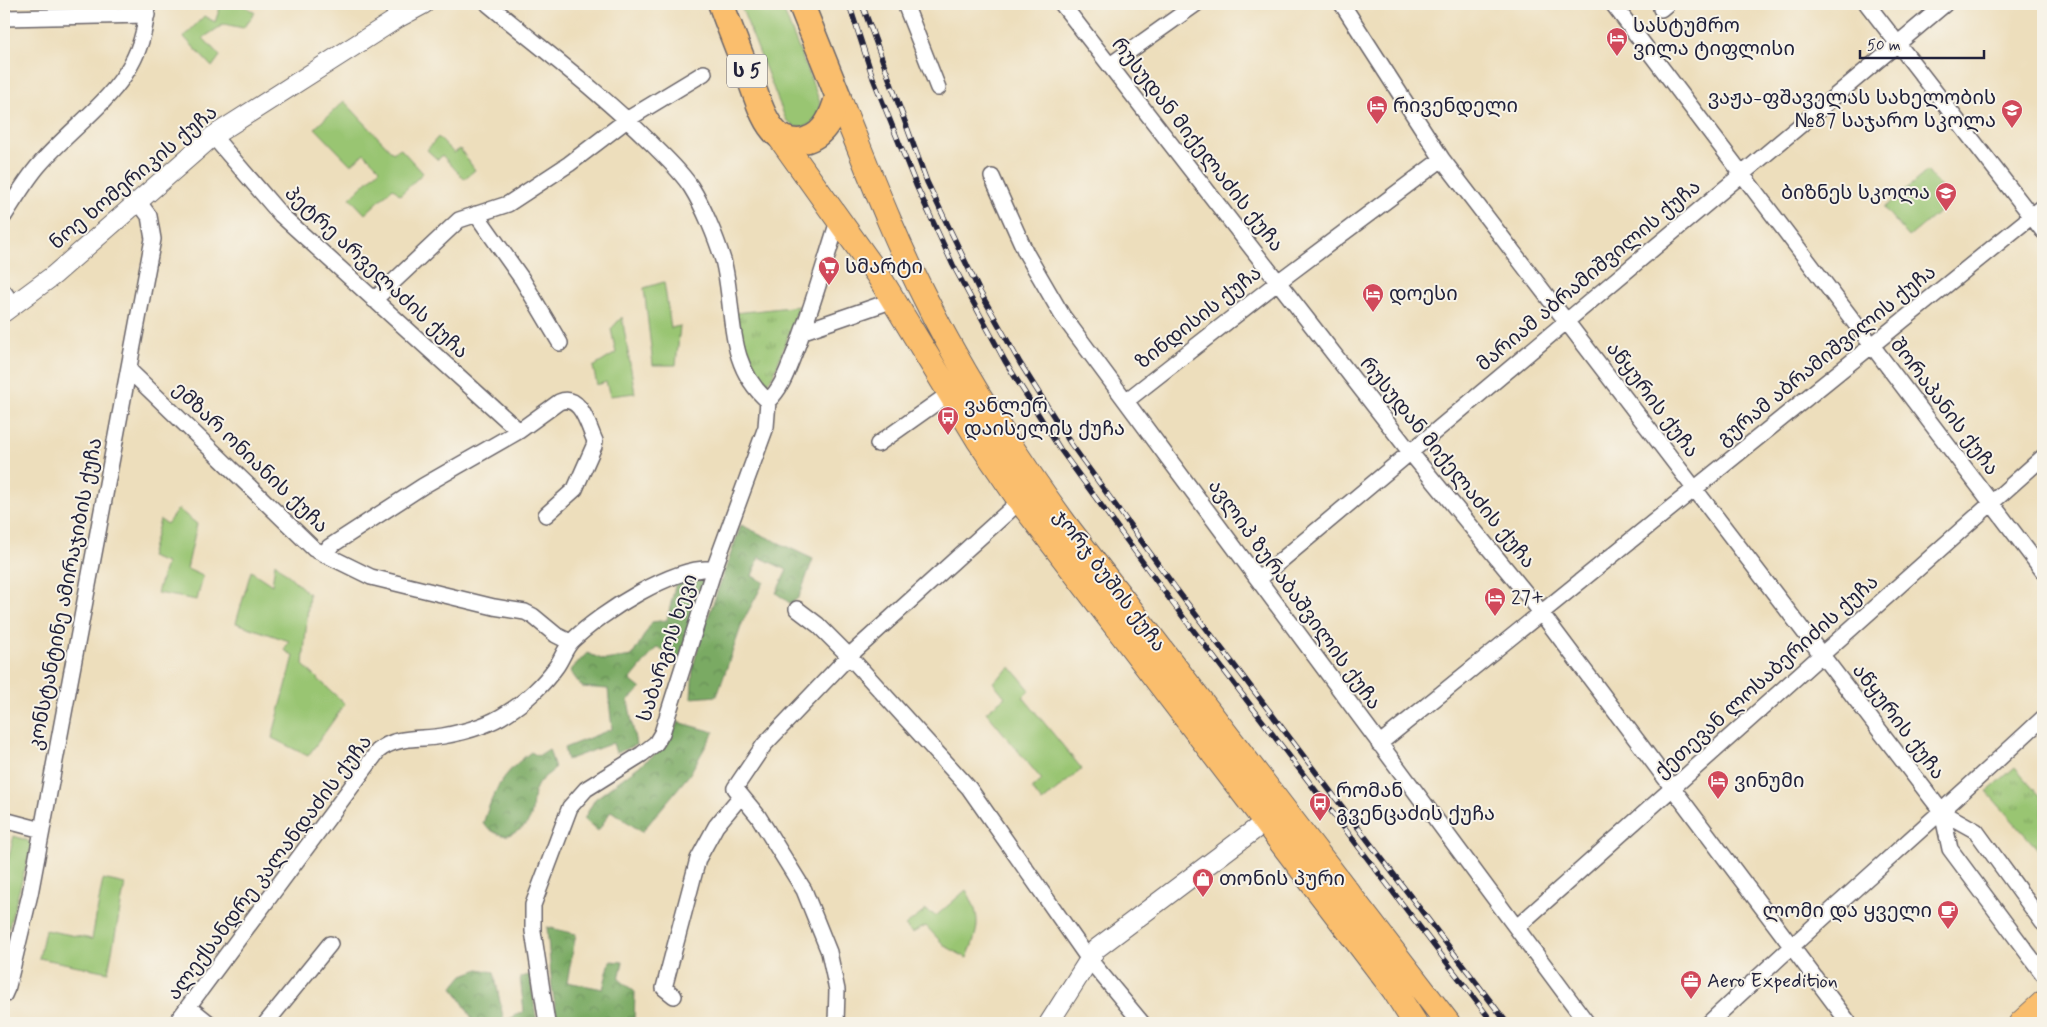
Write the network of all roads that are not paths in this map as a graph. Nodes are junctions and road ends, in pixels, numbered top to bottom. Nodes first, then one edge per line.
1 (424, 4) edge
2 (488, 4) edge
3 (721, 4) edge
4 (801, 4) edge
5 (905, 4) edge
6 (1062, 4) edge
7 (1196, 4) edge
8 (1342, 4) edge
9 (1613, 4) edge
10 (1867, 4) edge
11 (1945, 4) edge
12 (147, 9) edge
13 (394, 11) edge
14 (4, 18) edge
15 (1897, 44) junction
16 (1110, 65) junction
17 (704, 73) dead end
18 (938, 88) dead end
19 (838, 96) junction
20 (628, 119) junction
21 (778, 135) junction
22 (213, 136) junction
23 (1442, 159) junction
24 (1742, 175) junction
25 (992, 177) dead end
26 (138, 201) junction
27 (2037, 212) edge
28 (476, 214) junction
29 (4, 216) edge
30 (839, 218) junction
31 (2043, 231) edge
32 (1278, 282) junction
33 (374, 300) junction
34 (894, 300) junction
35 (7, 303) edge
36 (1566, 321) junction
37 (804, 331) junction
38 (560, 343) dead end
39 (1872, 345) junction
40 (129, 370) junction
41 (950, 393) junction
42 (768, 401) junction
43 (1126, 401) junction
44 (519, 431) junction
45 (878, 444) dead end
46 (1410, 452) junction
47 (2043, 457) edge
48 (1694, 489) junction
49 (1020, 501) junction
50 (1992, 503) junction
51 (546, 514) dead end
52 (325, 556) junction
53 (714, 569) junction
54 (2043, 571) edge
55 (1259, 579) junction
56 (797, 609) dead end
57 (1541, 613) junction
58 (570, 642) junction
59 (1822, 655) junction
60 (849, 656) junction
61 (2043, 718) edge
62 (1379, 744) junction
63 (1672, 789) junction
64 (741, 796) junction
65 (1942, 812) junction
66 (4, 820) edge
67 (1266, 821) junction
68 (42, 830) junction
69 (2043, 923) edge
70 (1517, 927) junction
71 (330, 944) dead end
72 (1790, 946) junction
73 (1088, 958) junction
74 (2043, 974) edge
75 (4, 995) edge
76 (674, 996) dead end
77 (2043, 1003) edge
78 (189, 1007) junction
79 (546, 1019) edge
80 (176, 1023) edge
81 (209, 1023) edge
82 (266, 1023) edge
83 (836, 1023) edge
84 (1049, 1023) edge
85 (1142, 1023) edge
86 (1415, 1023) edge
87 (1448, 1023) edge
88 (1587, 1023) edge
89 (1709, 1023) edge
90 (1849, 1023) edge
91 (2021, 1023) edge

1 - 13 street, ნოე ხომერიკის ქუჩა
2 - 20 street
3 - 21 highway, ჯორჯ ბუშის ქუჩა / ს 5
4 - 19 highway, ჯორჯ ბუშის ქუჩა
5 - 18 street
6 - 16 street, რუსუდან მიქელაძის ქუჩა
7 - 16 street
8 - 23 street, აწყურის ქუჩა
9 - 24 street, შორაპანის ქუჩა
10 - 15 street
11 - 15 street, მარიამ აბრამიშვილის ქუჩა
12 - 14 street
12 - 29 street
13 - 22 street, ნოე ხომერიკის ქუჩა
15 - 24 street, მარიამ აბრამიშვილის ქუჩა
15 - 27 street
16 - 32 street, რუსუდან მიქელაძის ქუჩა
17 - 20 street
19 - 21 highway
19 - 87 main road, ჯორჯ ბუშის ქუჩა
20 - 28 street
20 - 42 street
21 - 30 main road, ჯორჯ ბუშის ქუჩა
22 - 26 street, ნოე ხომერიკის ქუჩა
22 - 33 street, პეტრე არველაძის ქუჩა
23 - 32 street, ზინდისის ქუჩა
23 - 36 street, აწყურის ქუჩა
24 - 36 street, მარიამ აბრამიშვილის ქუჩა
24 - 39 street, შორაპანის ქუჩა
25 - 43 street, ავლიპ ზურაბაშვილის ქუჩა
26 - 35 street, ნოე ხომერიკის ქუჩა
26 - 40 street, კონსტანტინე ამირაჯიბის ქუჩა
27 - 31 street
27 - 39 street, გურამ აბრამიშვილის ქუჩა
28 - 33 street
28 - 38 street
30 - 34 main road, ჯორჯ ბუშის ქუჩა
30 - 37 street
32 - 43 street, ზინდისის ქუჩა
32 - 46 street, რუსუდან მიქელაძის ქუჩა
33 - 44 street, პეტრე არველაძის ქუჩა
34 - 37 street
34 - 41 main road, ჯორჯ ბუშის ქუჩა
36 - 46 street, მარიამ აბრამიშვილის ქუჩა
36 - 48 street, აწყურის ქუჩა
37 - 42 street
39 - 48 street, გურამ აბრამიშვილის ქუჩა
39 - 50 street, შორაპანის ქუჩა
40 - 52 street, ემზარ ონიანის ქუჩა
40 - 68 street, კონსტანტინე ამირაჯიბის ქუჩა
41 - 45 street
41 - 49 main road, ჯორჯ ბუშის ქუჩა
42 - 53 street
43 - 55 street, ავლიპ ზურაბაშვილის ქუჩა
44 - 51 street
44 - 52 street
46 - 55 street, მარიამ აბრამიშვილის ქუჩა
46 - 57 street, რუსუდან მიქელაძის ქუჩა
47 - 50 street, ქეთევან ლოსაბერიძის ქუჩა
48 - 57 street, გურამ აბრამიშვილის ქუჩა
48 - 59 street, აწყურის ქუჩა
49 - 60 street
49 - 67 main road, ჯორჯ ბუშის ქუჩა
50 - 54 street, შორაპანის ქუჩა
50 - 59 street, ქეთევან ლოსაბერიძის ქუჩა
52 - 58 street, ემზარ ონიანის ქუჩა
53 - 58 street
53 - 79 street, საბარგოს ხევი
55 - 62 street, ავლიპ ზურაბაშვილის ქუჩა
56 - 60 street
57 - 62 street, გურამ აბრამიშვილის ქუჩა
57 - 63 street, რუსუდან მიქელაძის ქუჩა
58 - 78 street, ალექსანდრე კალანდაძის ქუჩა
59 - 63 street, ქეთევან ლოსაბერიძის ქუჩა
59 - 65 street, აწყურის ქუჩა
60 - 64 street
60 - 73 street
61 - 65 street
62 - 70 street, ავლიპ ზურაბაშვილის ქუჩა
63 - 70 street, ქეთევან ლოსაბერიძის ქუჩა
63 - 72 street, რუსუდან მიქელაძის ქუჩა
64 - 76 street
64 - 83 street
65 - 69 street, აწყურის ქუჩა
65 - 72 street
65 - 74 street, აწყურის ქუჩა
66 - 68 street
67 - 73 street
67 - 86 main road, ჯორჯ ბუშის ქუჩა
68 - 75 street, კონსტანტინე ამირაჯიბის ქუჩა
70 - 88 street, ავლიპ ზურაბაშვილის ქუჩა
71 - 82 street
72 - 89 street
72 - 90 street, რუსუდან მიქელაძის ქუჩა
73 - 84 street
73 - 85 street
77 - 91 main road
78 - 80 street, ალექსანდრე კალანდაძის ქუჩა
78 - 81 street

